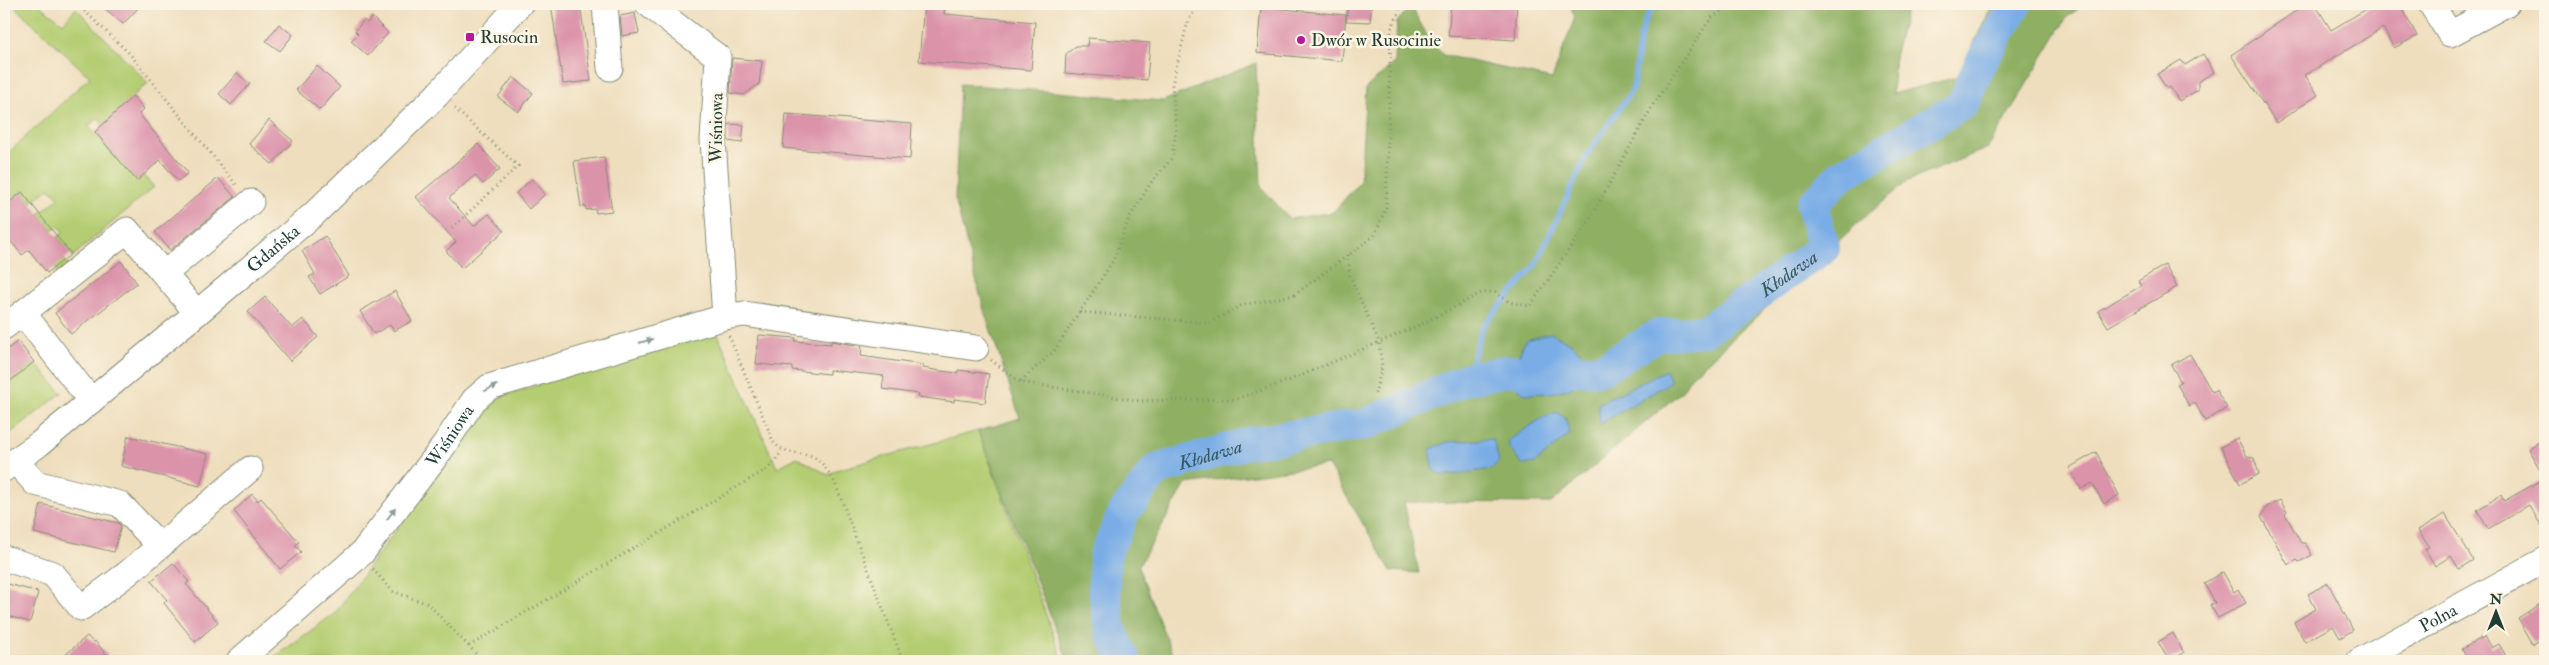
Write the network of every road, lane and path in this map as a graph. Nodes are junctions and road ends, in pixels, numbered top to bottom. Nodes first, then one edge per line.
1 (77, 4) edge
2 (520, 4) edge
3 (605, 4) edge
4 (648, 4) edge
5 (1199, 4) edge
6 (1400, 4) edge
7 (1732, 4) edge
8 (2431, 4) edge
9 (2506, 4) edge
10 (610, 68) dead end
11 (438, 96) junction
12 (251, 202) joint
13 (452, 228) dead end
14 (1348, 254) junction
15 (166, 273) junction
16 (1080, 312) junction
17 (197, 313) junction
18 (725, 317) junction
19 (13, 320) edge
20 (1379, 342) junction
21 (976, 348) joint
22 (1020, 382) junction
23 (1374, 397) dead end
24 (91, 401) junction
25 (782, 451) junction
26 (10, 465) edge
27 (250, 469) dead end
28 (160, 546) junction
29 (362, 553) junction
30 (4, 558) edge
31 (2545, 560) edge
32 (469, 646) junction
33 (238, 661) edge
34 (483, 661) edge
35 (903, 661) edge
36 (2358, 661) edge

1 - 12 path
2 - 11 street, Gdańska
3 - 10 street
4 - 18 street, Wiśniowa
5 - 16 path
6 - 14 path
7 - 20 path
8 - 9 street
11 - 13 path
11 - 17 street, Gdańska
12 - 15 street
14 - 16 path
14 - 20 path
15 - 17 street
15 - 19 street
16 - 22 path
17 - 24 street, Gdańska
18 - 21 street, Wiśniowa
18 - 25 path
29 -> 18 street, Wiśniowa
19 - 24 street
20 - 22 path
20 - 23 path
21 - 22 path
24 - 26 street, Gdańska
25 - 32 path
25 - 35 path
26 - 28 street
27 - 28 street
28 - 30 street
29 - 32 path
29 - 33 street, Wiśniowa
31 - 36 street, Polna
32 - 34 path

